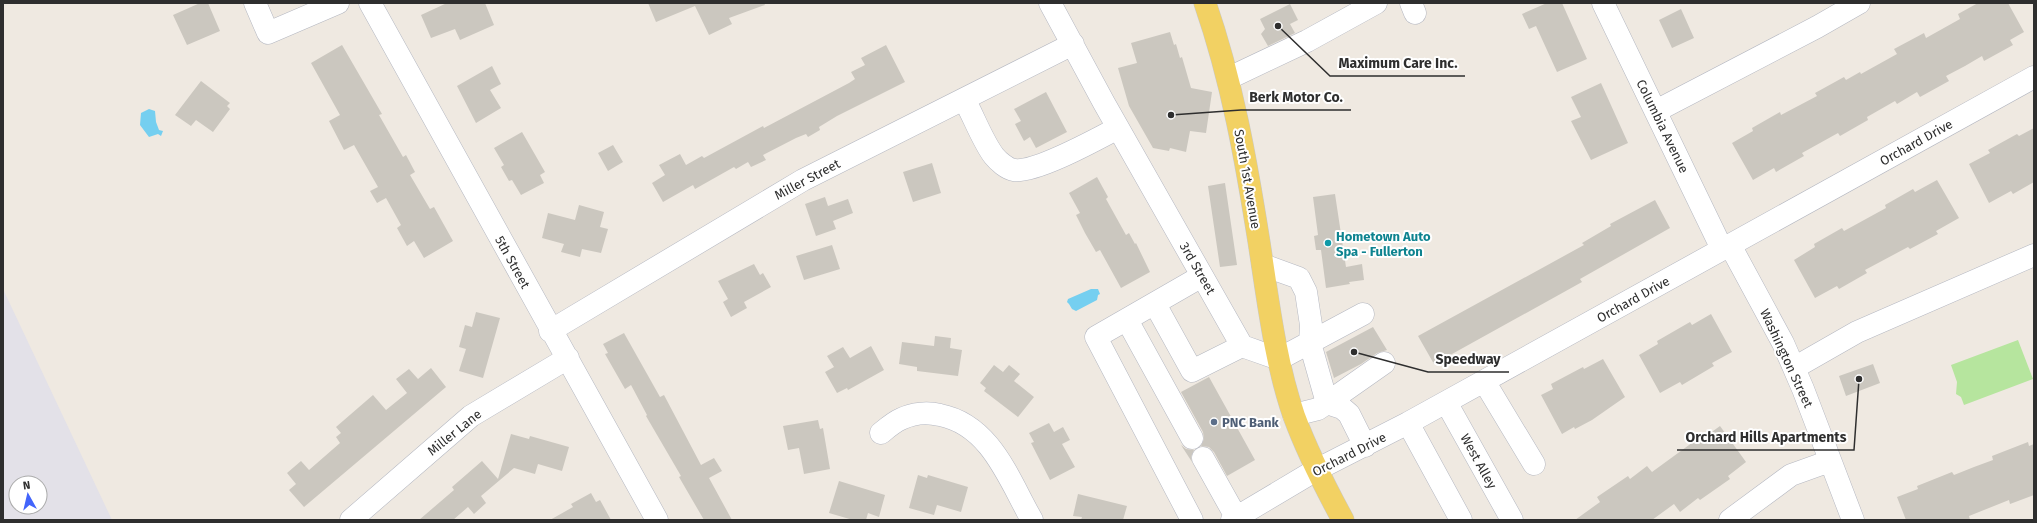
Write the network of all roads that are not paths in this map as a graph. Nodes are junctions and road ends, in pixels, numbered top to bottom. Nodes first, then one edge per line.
1 (255, 3) edge
2 (338, 3) edge
3 (370, 3) edge
4 (1050, 3) edge
5 (1205, 3) edge
6 (1376, 3) edge
7 (1603, 3) edge
8 (1860, 3) edge
9 (1073, 44) junction
10 (2034, 77) edge
11 (1228, 78) junction
12 (964, 99) junction
13 (1656, 111) junction
14 (1118, 128) junction
15 (1726, 247) junction
16 (2034, 255) edge
17 (1263, 265) junction
18 (1202, 276) junction
19 (1155, 304) junction
20 (1363, 314) dead end
21 (1127, 320) junction
22 (550, 331) junction
23 (1310, 343) junction
24 (1242, 346) junction
25 (568, 358) junction
26 (1278, 359) junction
27 (1384, 363) dead end
28 (1794, 368) junction
29 (1484, 381) junction
30 (1446, 402) junction
31 (1327, 403) junction
32 (1294, 415) junction
33 (1408, 423) junction
34 (881, 433) dead end
35 (1192, 438) dead end
36 (1365, 446) junction
37 (1203, 458) dead end
38 (1830, 461) junction
39 (1534, 464) dead end
40 (1316, 470) junction
41 (1234, 519) edge
42 (351, 520) edge
43 (657, 520) edge
44 (1032, 520) edge
45 (1192, 520) edge
46 (1343, 520) edge
47 (1461, 520) edge
48 (1512, 520) edge
49 (1730, 520) edge
50 (1853, 520) edge

1 - 2 street
3 - 22 street, 5th Street
4 - 9 street, 3rd Street
5 - 11 main road, South 1st Avenue
6 - 11 street
7 - 13 street, Columbia Avenue
8 - 13 street
9 - 12 street, Miller Street
9 - 14 street, 3rd Street
10 - 15 street, Orchard Drive
11 - 17 main road, South 1st Avenue
12 - 14 street
12 - 22 street, Miller Street
13 - 15 street, Columbia Avenue
14 - 18 street, 3rd Street
15 - 28 street, Washington Street
15 - 29 street, Orchard Drive
16 - 28 street
17 - 23 street
17 - 26 main road, South 1st Avenue
18 - 19 street
18 - 24 street, 3rd Street
19 - 21 street
19 - 24 street
20 - 23 street
21 - 35 street
21 - 45 street
22 - 25 street, 5th Street
23 - 26 street
23 - 31 street
24 - 26 street
25 - 42 street, Miller Lane
25 - 43 street, 5th Street
26 - 32 main road
27 - 31 street
28 - 38 street, Washington Street
29 - 30 street, Orchard Drive
29 - 39 street
30 - 33 street, Orchard Drive
30 - 48 street, West Alley
31 - 32 street
31 - 36 street
32 - 40 main road
33 - 36 street, Orchard Drive
33 - 47 street
34 - 44 street
36 - 40 street, Orchard Drive
37 - 41 street
38 - 49 street
38 - 50 street, Washington Street
40 - 41 street, Orchard Drive
40 - 46 main road

